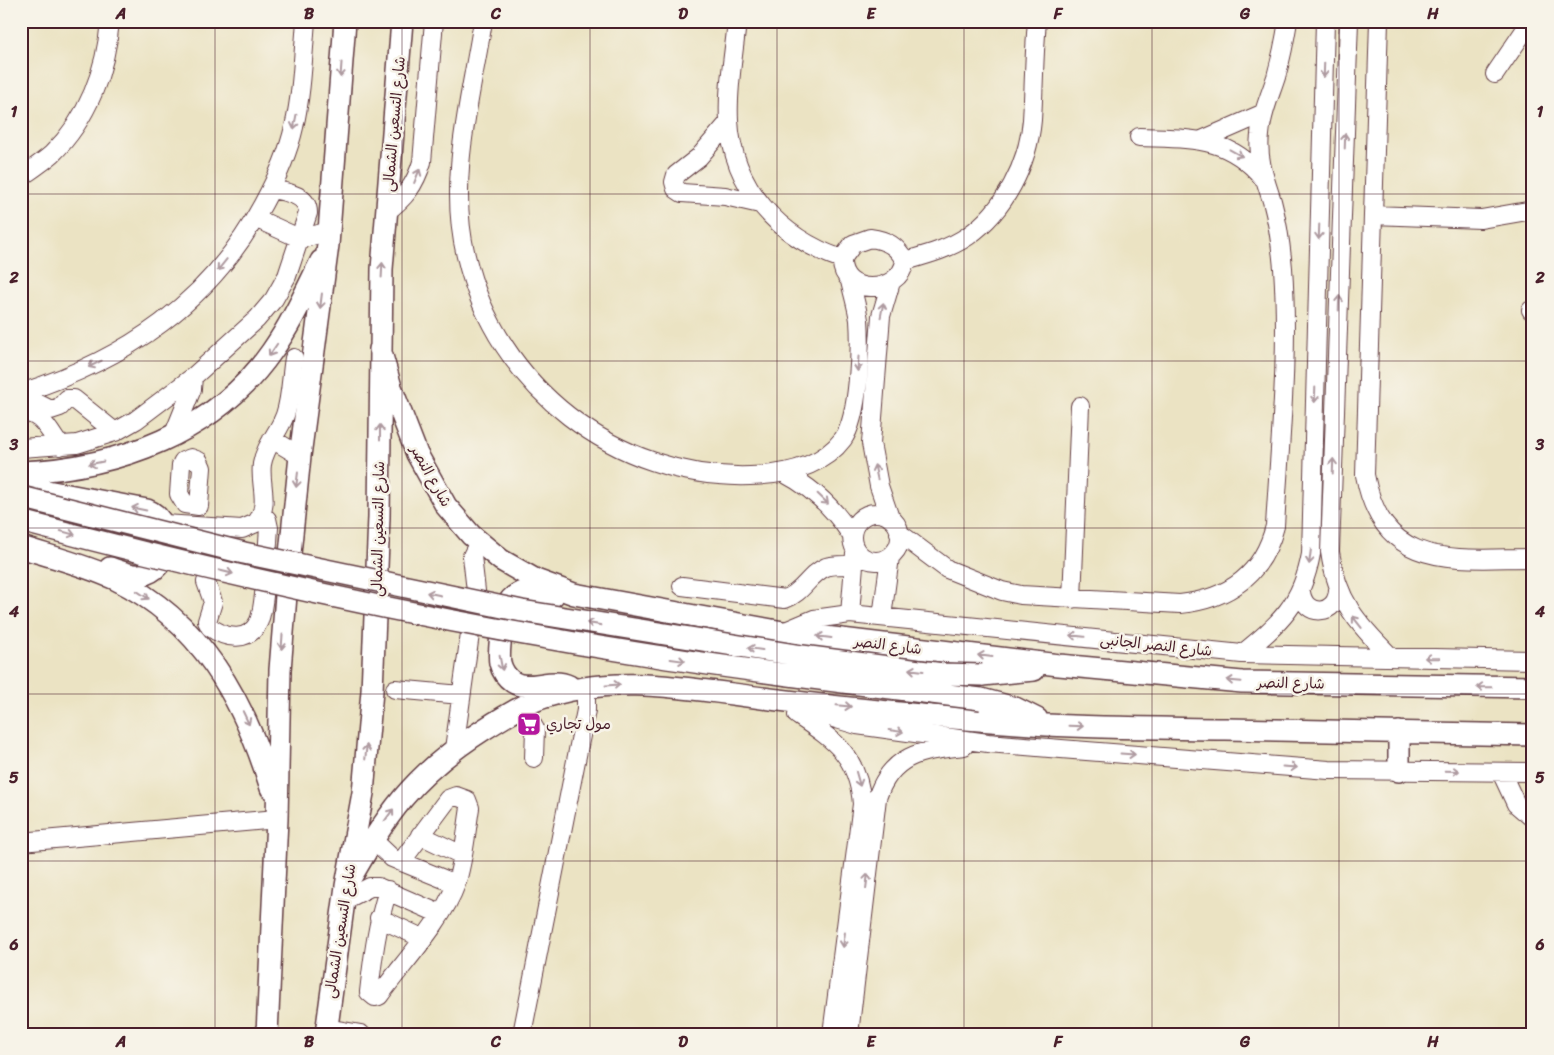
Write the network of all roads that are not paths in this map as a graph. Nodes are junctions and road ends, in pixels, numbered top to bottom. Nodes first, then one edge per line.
1 (306, 21) edge
2 (345, 21) edge
3 (402, 21) edge
4 (434, 21) edge
5 (483, 21) edge
6 (736, 21) edge
7 (1038, 21) edge
8 (1288, 21) edge
9 (1325, 21) edge
10 (1349, 21) edge
11 (1379, 21) edge
12 (1530, 21) edge
13 (108, 24) edge
14 (1495, 74) dead end
15 (1264, 113) junction
16 (729, 122) junction
17 (1138, 137) dead end
18 (1202, 140) junction
19 (21, 177) edge
20 (1263, 178) junction
21 (271, 189) junction
22 (760, 204) junction
23 (1533, 210) edge
24 (386, 212) junction
25 (1373, 215) junction
26 (256, 218) junction
27 (329, 238) junction
28 (301, 239) junction
29 (842, 259) junction
30 (905, 261) junction
31 (850, 281) junction
32 (891, 282) junction
33 (380, 349) junction
34 (294, 358) dead end
35 (193, 377) junction
36 (21, 394) edge
37 (1080, 406) dead end
38 (21, 414) edge
39 (305, 420) junction
40 (282, 423) junction
41 (119, 430) junction
42 (173, 436) junction
43 (272, 439) junction
44 (843, 439) junction
45 (872, 443) junction
46 (60, 446) junction
47 (21, 448) edge
48 (134, 452) junction
49 (300, 456) junction
50 (21, 472) edge
51 (784, 473) junction
52 (21, 486) edge
53 (21, 497) edge
54 (199, 506) dead end
55 (265, 518) junction
56 (21, 520) edge
57 (293, 523) junction
58 (164, 524) junction
59 (198, 526) junction
60 (895, 526) junction
61 (478, 542) junction
62 (21, 548) edge
63 (854, 550) junction
64 (890, 557) junction
65 (1533, 558) edge
66 (83, 567) junction
67 (206, 582) dead end
68 (682, 586) dead end
69 (1338, 589) junction
70 (1301, 592) junction
71 (594, 598) junction
72 (1072, 599) junction
73 (850, 614) junction
74 (882, 617) junction
75 (783, 632) junction
76 (1242, 654) junction
77 (1391, 657) junction
78 (1533, 660) edge
79 (1059, 665) junction
80 (1533, 687) edge
81 (395, 689) dead end
82 (580, 689) junction
83 (462, 695) junction
84 (778, 700) junction
85 (522, 707) junction
86 (1045, 724) junction
87 (1399, 732) junction
88 (1533, 735) edge
89 (988, 743) junction
90 (454, 749) junction
91 (534, 758) dead end
92 (1399, 771) junction
93 (1501, 772) junction
94 (1533, 772) edge
95 (277, 812) junction
96 (1533, 816) edge
97 (420, 835) junction
98 (372, 840) junction
99 (21, 842) edge
100 (462, 855) junction
101 (401, 862) junction
102 (456, 884) junction
103 (388, 890) junction
104 (345, 894) junction
105 (440, 914) junction
106 (379, 918) junction
107 (422, 938) junction
108 (371, 969) junction
109 (393, 977) junction
110 (326, 1031) edge
111 (266, 1034) edge
112 (361, 1034) edge
113 (522, 1034) edge
114 (832, 1034) edge
115 (849, 1034) edge

1 -> 21 street
2 -> 27 main road
3 - 24 main road, شارع التسعين الشمالى
24 -> 4 street
5 - 51 street
6 - 16 street
7 - 30 street
8 - 15 street
9 -> 70 street
69 -> 10 street
11 - 25 street
12 - 14 street
13 - 19 street
15 - 18 street
15 - 20 street
16 - 22 street
16 - 22 street
17 - 18 street
18 -> 20 street
20 - 72 street
21 - 26 street
21 - 28 street
22 - 29 street
23 - 25 street
33 -> 24 main road, شارع التسعين الشمالى
25 - 65 street
26 - 28 street
26 -> 36 street
27 - 28 street
27 -> 39 main road
27 -> 42 main road
28 - 35 street
29 - 30 street
29 - 31 street
30 - 32 street
31 - 32 street
31 -> 44 street
45 -> 32 street
33 - 61 main road, شارع النصر
104 -> 33 main road, شارع التسعين الشمالى
34 - 40 street
35 - 41 street
35 - 42 street
36 - 41 street
37 - 72 street
38 - 46 street
39 - 40 street
39 - 49 main road
40 - 43 street
41 - 46 street
41 - 48 street
42 - 48 main road
43 - 49 street
43 - 55 street
44 - 45 street
44 - 51 street
60 -> 45 street
46 - 47 street
48 -> 50 main road
49 -> 57 main road
51 -> 63 street
58 -> 52 main road
79 -> 53 main road, bridge
54 - 59 street
55 - 57 street
55 - 59 street
55 - 67 street
56 -> 86 main road, bridge
57 -> 95 main road
58 - 59 street
58 - 66 main road
60 - 63 street
60 - 64 street
60 - 72 street
61 - 71 main road, شارع النصر
61 - 83 street
62 - 66 main road
63 - 64 street
63 - 68 street
63 - 73 street
64 - 74 street
66 -> 95 main road
69 - 70 street
77 -> 69 street
70 - 76 street
71 - 75 main road, شارع النصر
71 -> 82 main road
73 - 74 street, شارع النصر الجانبى
73 - 75 street, شارع النصر الجانبى
76 -> 74 street, شارع النصر الجانبى
79 -> 75 main road, شارع النصر
76 - 77 street, شارع النصر الجانبى
78 -> 77 street, شارع النصر الجانبى
80 -> 79 main road, شارع النصر
81 - 83 street
82 -> 84 main road
82 - 85 main road
82 - 113 street
83 - 90 street
84 -> 86 main road
84 -> 89 street
84 -> 114 street
85 - 90 main road
85 - 91 street
86 -> 87 main road
87 - 88 main road
87 - 92 main road
89 -> 92 street
115 -> 89 street
98 -> 90 main road
92 -> 93 street
93 - 94 street
93 - 96 street
95 - 99 street
95 - 111 main road
97 - 100 street
97 - 100 street
97 - 101 street
98 - 101 street
98 - 104 main road
100 - 102 street
101 - 102 street
102 - 105 street
103 - 104 street
103 - 105 street
103 - 106 street
104 - 110 main road, شارع التسعين الشمالى
105 - 107 street
106 - 107 street
106 - 108 street
107 - 109 street
108 - 109 street
108 - 109 street
110 - 112 street

